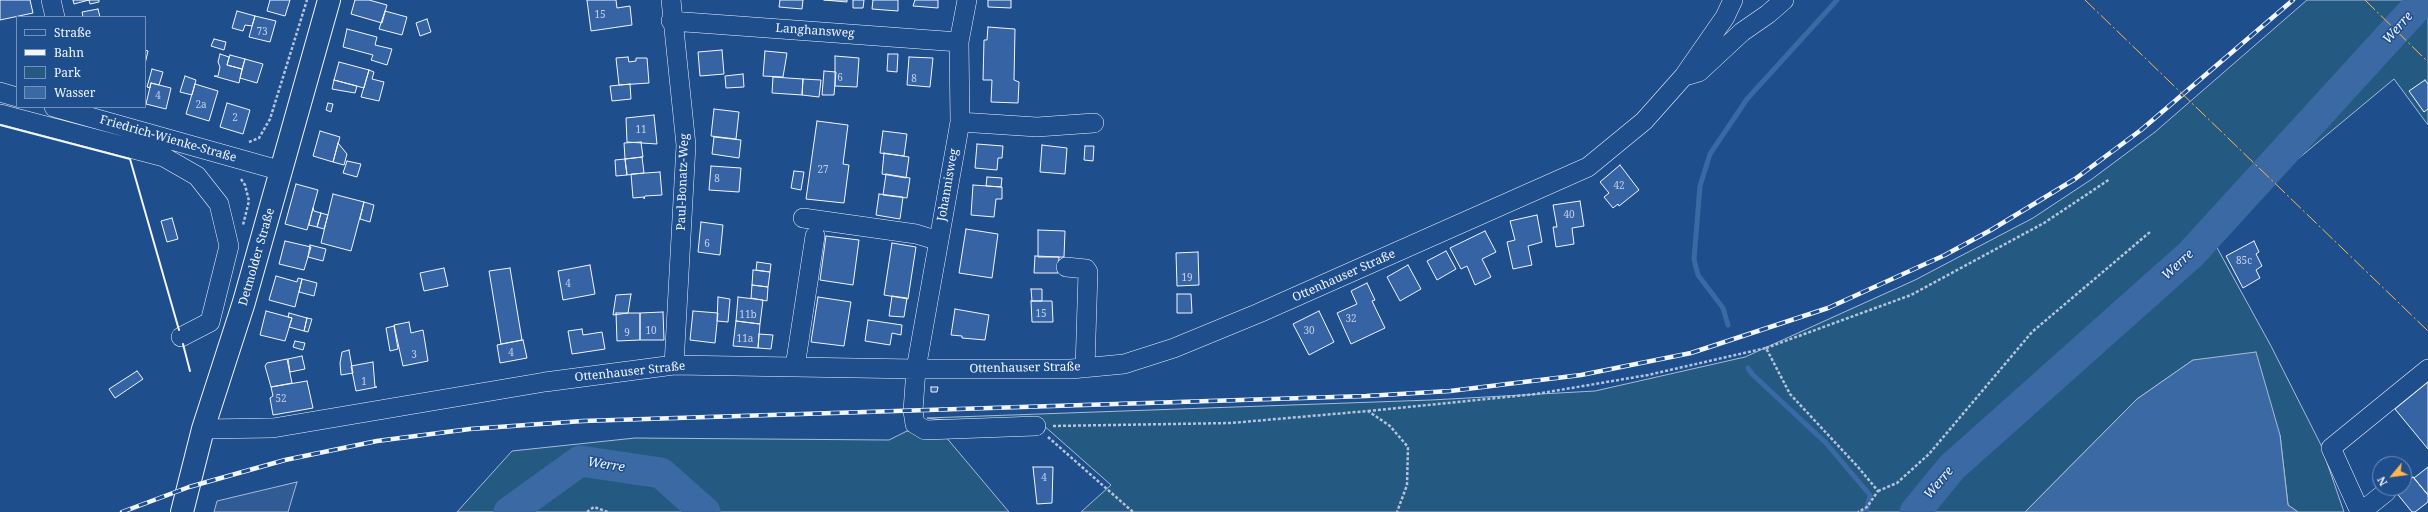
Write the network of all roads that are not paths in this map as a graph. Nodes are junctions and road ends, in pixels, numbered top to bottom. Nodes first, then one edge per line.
1 (51, 0) edge
2 (329, 0) edge
3 (671, 0) edge
4 (967, 0) edge
5 (1733, 0) edge
6 (1784, 0) edge
7 (55, 16) edge
8 (671, 21) junction
9 (959, 42) junction
10 (1684, 76) junction
11 (0, 92) edge
12 (16, 97) edge
13 (60, 108) edge
14 (73, 110) edge
15 (0, 114) edge
16 (960, 122) junction
17 (1094, 123) dead end
18 (282, 171) junction
19 (803, 218) dead end
20 (815, 236) dead end
21 (939, 241) junction
22 (1066, 267) dead end
23 (181, 337) dead end
24 (674, 365) junction
25 (795, 367) junction
26 (1086, 368) junction
27 (916, 369) junction
28 (2428, 369) edge
29 (1036, 426) road end
30 (203, 429) junction
31 (2381, 496) edge
32 (182, 512) edge
33 (2361, 512) edge

1 - 7 street
2 - 18 main road, Detmolder Straße
3 - 8 street, Paul-Bonatz-Weg
4 - 9 street, Johannisweg
5 - 10 street, Ottenhauser Straße
6 - 10 street
8 - 9 street, Langhansweg
8 - 24 street, Paul-Bonatz-Weg
9 - 16 street, Johannisweg
10 - 26 street, Ottenhauser Straße
11 - 12 street
13 - 14 street, Friedrich-Wienke-Straße
14 - 18 street, Friedrich-Wienke-Straße
15 - 23 street
16 - 17 street
16 - 21 street, Johannisweg
18 - 30 main road, Detmolder Straße
19 - 21 street
20 - 25 street
21 - 27 street, Johannisweg
22 - 26 street
24 - 25 street, Ottenhauser Straße
24 - 30 street, Ottenhauser Straße
25 - 27 street, Ottenhauser Straße
26 - 27 street, Ottenhauser Straße
27 - 29 street, Johannisweg
28 - 33 street
30 - 32 main road, Detmolder Straße
31 - 33 street

